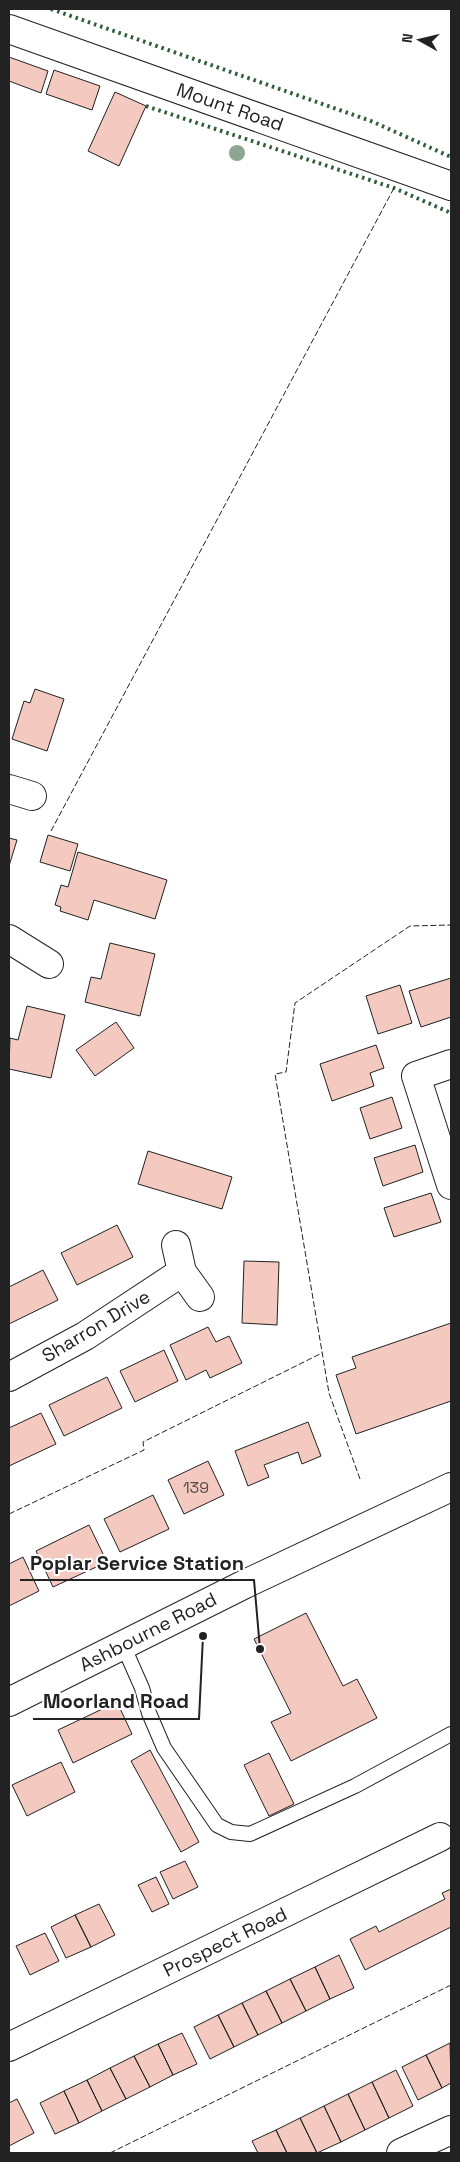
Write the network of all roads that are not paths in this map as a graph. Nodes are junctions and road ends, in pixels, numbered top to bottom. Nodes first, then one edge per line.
1 (9, 29) edge
2 (451, 186) edge
3 (9, 939) edge
4 (49, 964) dead end
5 (451, 1064) edge
6 (451, 1185) edge
7 (176, 1246) dead end
8 (182, 1272) junction
9 (200, 1296) dead end
10 (9, 1377) edge
11 (451, 1487) edge
12 (123, 1645) junction
13 (9, 1702) edge
14 (451, 1734) edge
15 (440, 1836) dead end
16 (9, 2047) edge
17 (451, 2130) edge
18 (401, 2153) edge

1 - 2 main road, Mount Road
3 - 4 main road
5 - 6 main road
7 - 8 main road
8 - 9 main road
8 - 10 main road, Sharron Drive
11 - 12 main road, Ashbourne Road
12 - 13 main road, Ashbourne Road
12 - 14 lane
15 - 16 main road, Prospect Road
17 - 18 main road

